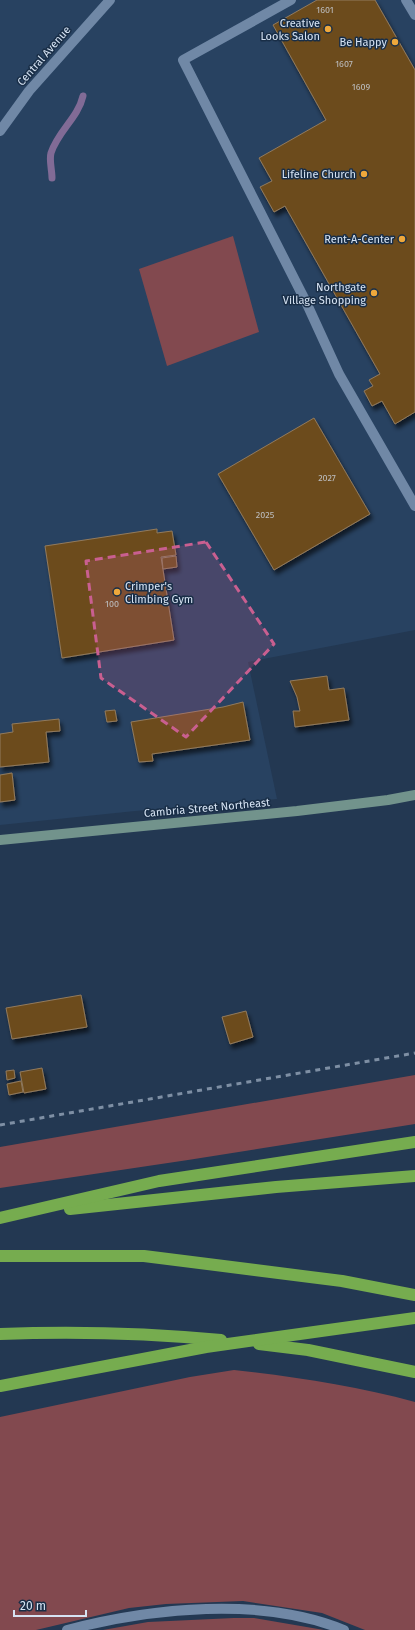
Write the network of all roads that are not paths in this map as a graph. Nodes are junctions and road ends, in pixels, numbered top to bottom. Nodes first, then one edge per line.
1 (110, 0) edge
2 (291, 0) edge
3 (406, 0) edge
4 (415, 15) edge
5 (0, 131) edge
6 (415, 506) edge
7 (415, 795) edge
8 (0, 840) edge
9 (415, 1142) edge
10 (415, 1176) edge
11 (0, 1219) edge
12 (0, 1256) edge
13 (415, 1295) edge
14 (415, 1318) edge
15 (0, 1334) edge
16 (415, 1372) edge
17 (0, 1386) edge
18 (67, 1630) edge
19 (344, 1630) edge

1 - 5 street, Central Avenue
2 - 6 street
3 - 4 street
7 - 8 main road, Cambria Street Northeast
9 - 11 highway
10 - 11 highway
12 - 13 highway
14 - 17 highway
15 - 16 highway
18 - 19 street

